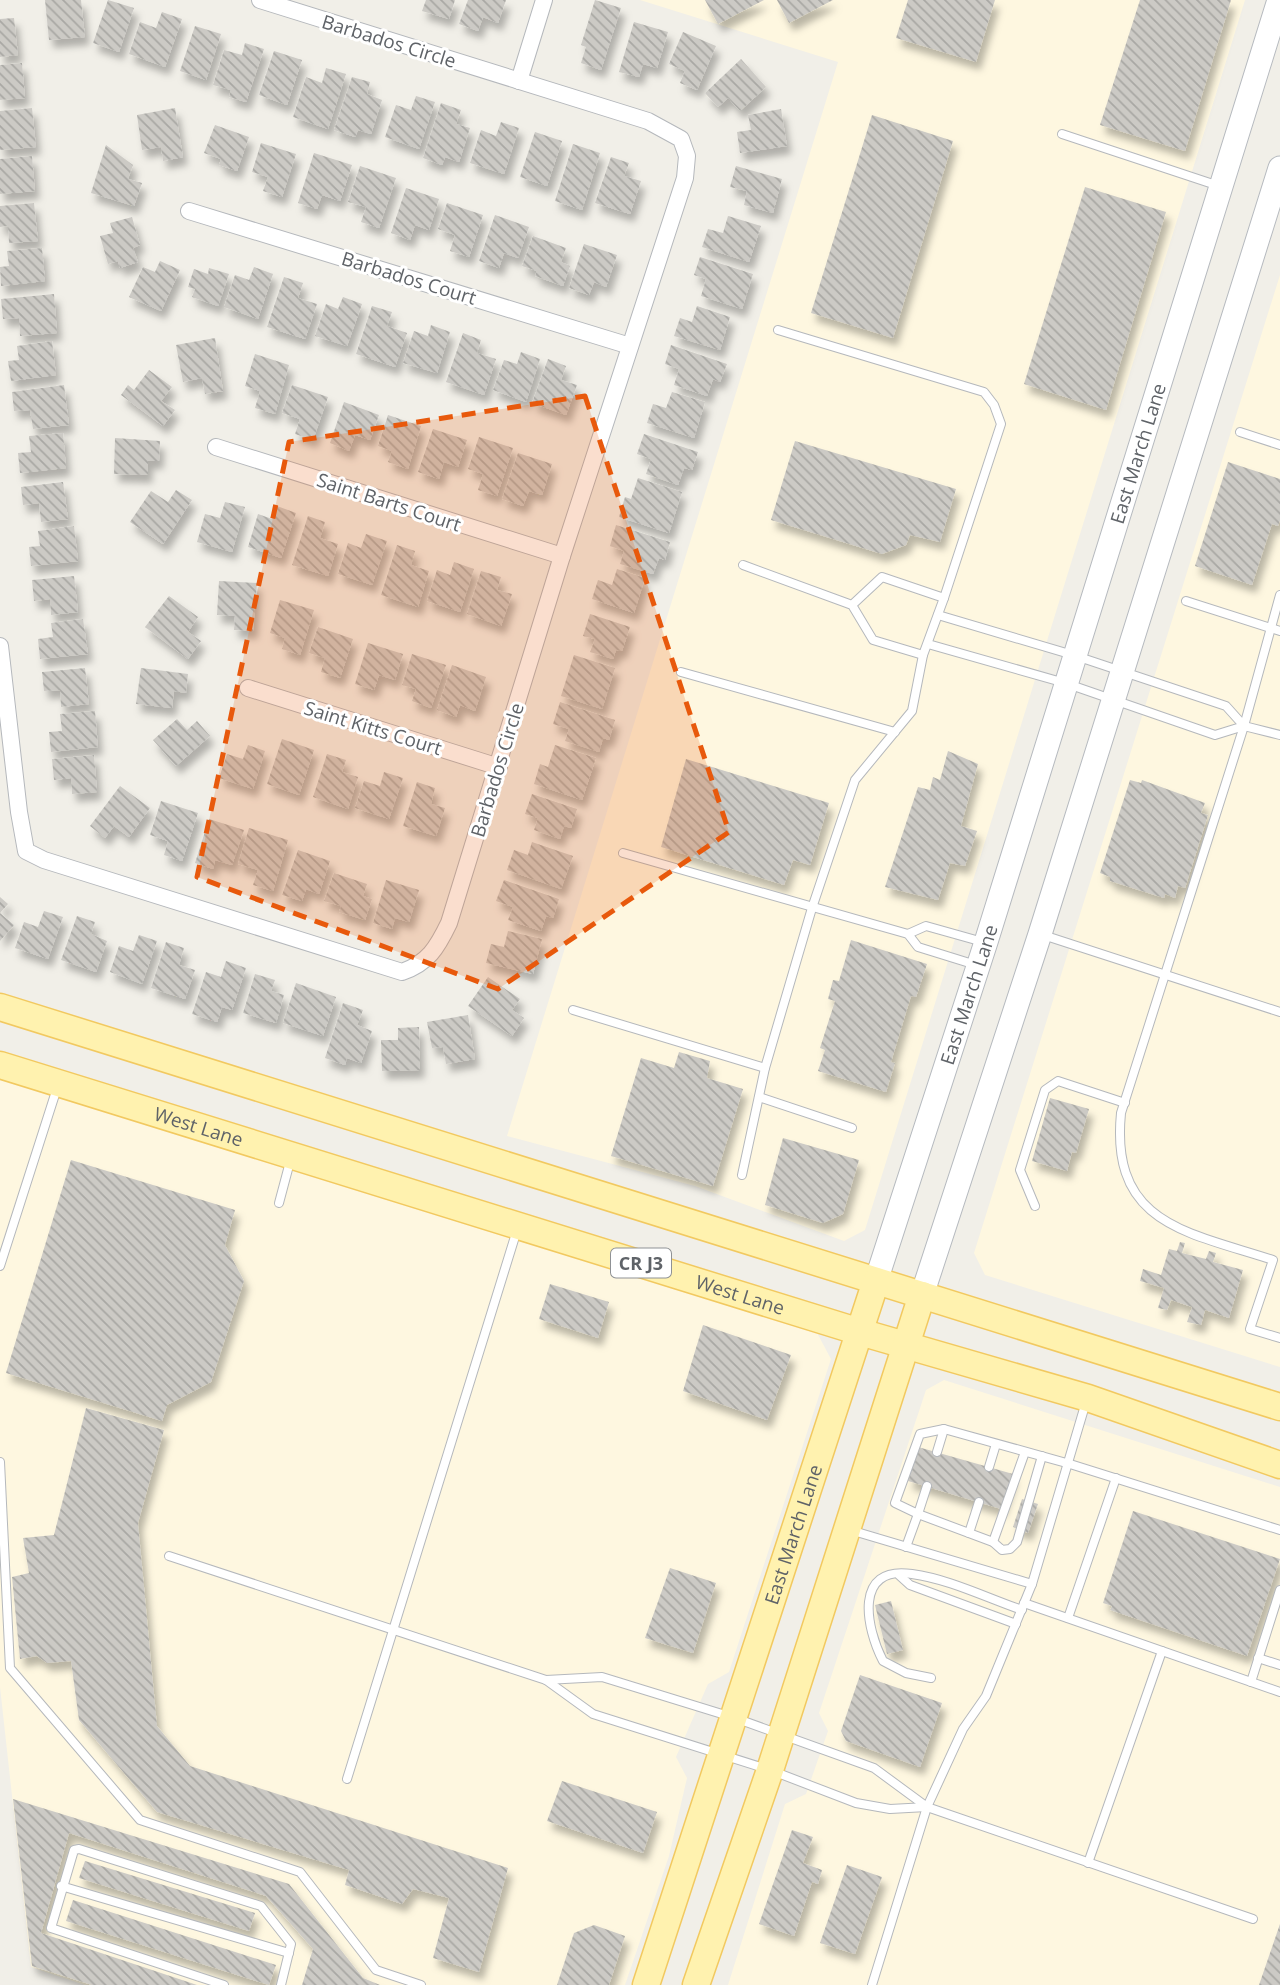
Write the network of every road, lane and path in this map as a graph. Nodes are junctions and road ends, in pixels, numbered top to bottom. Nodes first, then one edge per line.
1 (260, 0) edge
2 (544, 0) edge
3 (1279, 0) edge
4 (519, 81) junction
5 (1062, 134) dead end
6 (1280, 169) edge
7 (1221, 186) junction
8 (189, 211) dead end
9 (778, 330) dead end
10 (630, 346) junction
11 (1240, 432) dead end
12 (1280, 445) edge
13 (216, 447) dead end
14 (562, 556) junction
15 (743, 565) dead end
16 (1280, 595) edge
17 (944, 598) junction
18 (1186, 601) dead end
19 (852, 605) junction
20 (938, 615) junction
21 (1270, 628) junction
22 (1280, 631) edge
23 (928, 643) junction
24 (0, 646) edge
25 (923, 655) junction
26 (1073, 655) junction
27 (681, 672) dead end
28 (1122, 673) junction
29 (1065, 683) junction
30 (248, 688) dead end
31 (1114, 701) junction
32 (1244, 726) junction
33 (895, 732) junction
34 (1280, 735) edge
35 (499, 767) junction
36 (623, 853) dead end
37 (811, 908) junction
38 (908, 934) junction
39 (1040, 934) junction
40 (986, 942) junction
41 (979, 966) junction
42 (1166, 975) junction
43 (0, 1007) edge
44 (573, 1010) dead end
45 (1280, 1012) edge
46 (0, 1065) edge
47 (765, 1068) junction
48 (58, 1083) junction
49 (758, 1097) junction
50 (1125, 1103) junction
51 (852, 1128) dead end
52 (291, 1157) junction
53 (742, 1175) dead end
54 (279, 1203) dead end
55 (1035, 1206) dead end
56 (519, 1225) junction
57 (1276, 1258) edge
58 (0, 1263) edge
59 (876, 1281) junction
60 (922, 1295) junction
61 (859, 1332) junction
62 (1280, 1338) edge
63 (906, 1345) junction
64 (1088, 1398) junction
65 (1280, 1407) edge
66 (944, 1429) junction
67 (996, 1444) junction
68 (937, 1452) dead end
69 (1024, 1452) junction
70 (1042, 1456) junction
71 (0, 1462) edge
72 (1070, 1464) junction
73 (1280, 1465) edge
74 (989, 1467) dead end
75 (1116, 1478) junction
76 (927, 1486) dead end
77 (979, 1502) dead end
78 (918, 1514) junction
79 (847, 1530) junction
80 (1280, 1530) edge
81 (970, 1533) junction
82 (993, 1542) junction
83 (906, 1547) junction
84 (169, 1556) dead end
85 (899, 1575) junction
86 (1032, 1584) junction
87 (1280, 1590) edge
88 (1023, 1607) junction
89 (1068, 1618) junction
90 (1016, 1624) junction
91 (393, 1627) junction
92 (1162, 1651) junction
93 (1258, 1658) junction
94 (1280, 1665) edge
95 (930, 1678) dead end
96 (546, 1680) junction
97 (1251, 1682) junction
98 (1280, 1692) edge
99 (735, 1717) junction
100 (781, 1734) junction
101 (723, 1756) junction
102 (769, 1770) junction
103 (347, 1779) dead end
104 (927, 1807) junction
105 (1088, 1863) junction
106 (61, 1886) junction
107 (1253, 1919) dead end
108 (289, 1953) junction
109 (224, 1985) edge
110 (281, 1985) edge
111 (421, 1985) edge
112 (646, 1985) edge
113 (696, 1985) edge
114 (872, 1985) edge

1 - 4 street, Barbados Circle
2 - 4 street
3 - 7 main road, East March Lane
4 - 10 street, Barbados Circle
5 - 7 lane
6 - 28 main road
7 - 26 main road, East March Lane
8 - 10 street, Barbados Court
9 - 17 lane
10 - 14 street, Barbados Circle
11 - 12 lane
13 - 14 street, Saint Barts Court
14 - 35 street, Barbados Circle
15 - 19 lane
16 - 21 lane
17 - 19 lane
17 - 20 lane
18 - 21 lane
19 - 25 lane
20 - 23 lane
20 - 26 lane
21 - 22 lane
21 - 32 lane
23 - 25 lane
23 - 29 lane
24 - 35 street, Barbados Circle
25 - 33 lane
26 - 28 lane
26 - 29 main road, East March Lane
27 - 33 lane
28 - 31 main road
28 - 32 lane
29 - 31 lane
29 - 40 main road, East March Lane
30 - 35 street, Saint Kitts Court
31 - 32 lane
31 - 39 main road
32 - 34 lane
32 - 42 lane
33 - 37 lane
36 - 37 lane
37 - 38 lane
37 - 47 lane
38 - 40 lane
38 - 41 lane
39 - 42 lane
39 - 60 main road
40 - 41 main road, East March Lane
41 - 59 main road, East March Lane
42 - 45 lane
42 - 50 lane
43 - 59 main road
44 - 47 lane
46 - 48 main road, West Lane / CR J3
47 - 49 lane
48 - 52 main road, West Lane / CR J3
48 - 58 lane
49 - 51 lane
49 - 53 lane
50 - 55 lane
50 - 57 lane
52 - 54 lane
52 - 56 main road, West Lane / CR J3
56 - 61 main road, West Lane / CR J3
56 - 91 lane
57 - 62 lane
59 - 60 main road
59 - 61 main road, East March Lane
60 - 63 main road
60 - 65 main road
61 - 63 main road, West Lane / CR J3
61 - 99 main road, East March Lane
63 - 64 main road, West Lane / CR J3
63 - 79 main road
64 - 72 lane
64 - 73 main road, West Lane / CR J3
66 - 67 lane
66 - 68 lane
66 - 78 lane
67 - 69 lane
67 - 74 lane
69 - 70 lane
69 - 82 lane
70 - 72 lane
70 - 82 lane
71 - 111 lane
72 - 75 lane
72 - 86 lane
75 - 80 lane
75 - 89 lane
76 - 78 lane
77 - 81 lane
78 - 81 lane
78 - 83 lane
79 - 83 lane
79 - 100 main road
81 - 82 lane
83 - 86 lane
84 - 91 lane
85 - 88 lane
85 - 90 lane
85 - 95 lane
86 - 88 lane
87 - 93 lane
88 - 89 lane
88 - 90 lane
89 - 92 lane
90 - 104 lane
91 - 96 lane
91 - 103 lane
92 - 97 lane
92 - 105 lane
93 - 94 lane
93 - 97 lane
96 - 99 lane
96 - 101 lane
97 - 98 lane
99 - 100 lane
99 - 101 main road, East March Lane
100 - 102 main road
100 - 104 lane
101 - 102 lane
101 - 112 main road, East March Lane
102 - 104 lane
102 - 113 main road
104 - 105 lane
104 - 114 lane
105 - 107 lane
106 - 108 lane
106 - 108 lane
106 - 109 lane
108 - 110 lane

